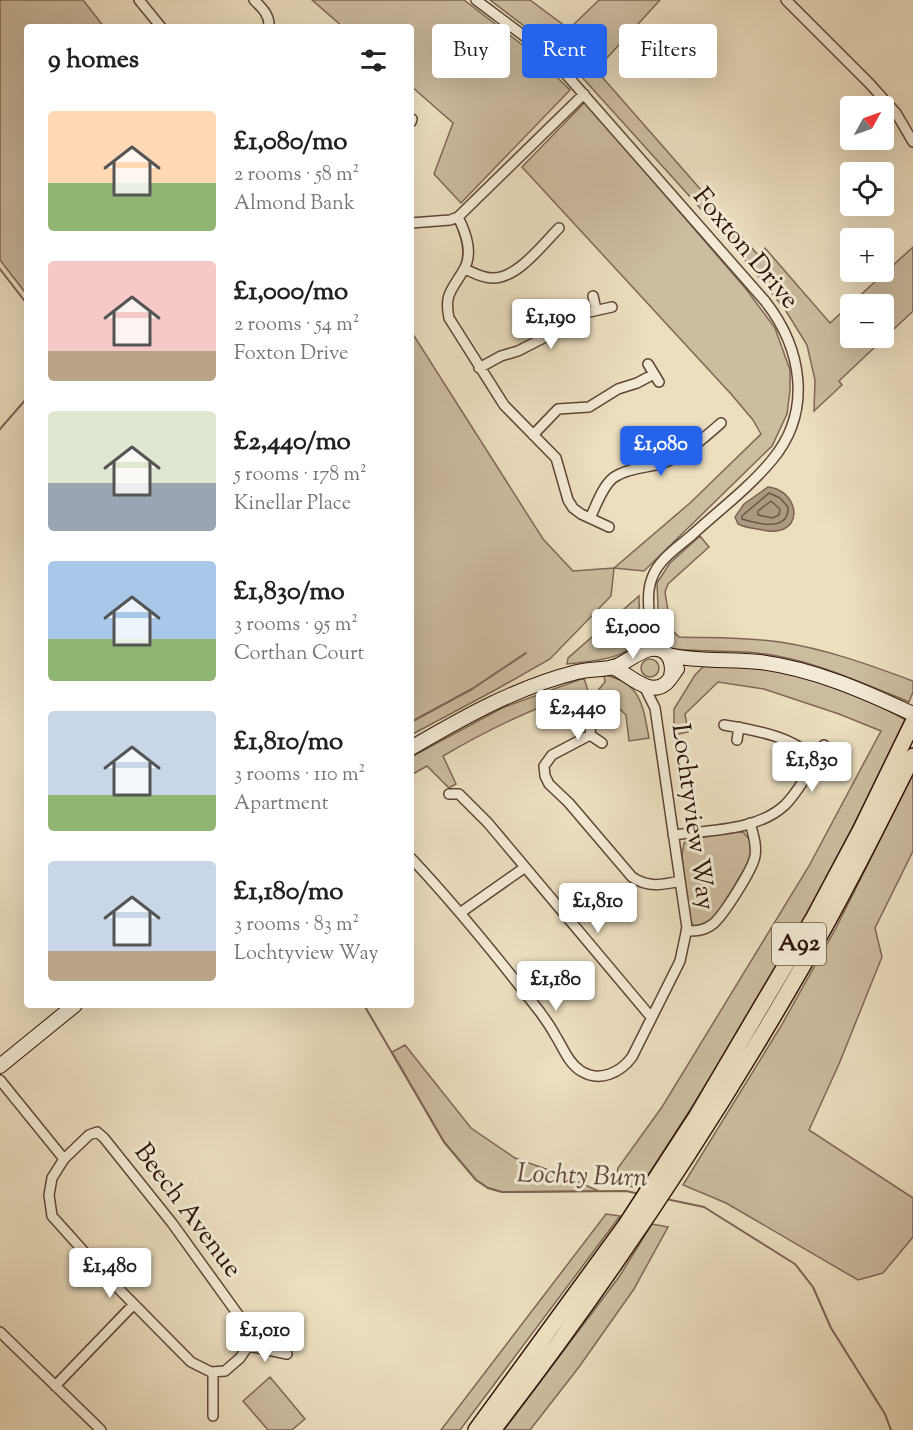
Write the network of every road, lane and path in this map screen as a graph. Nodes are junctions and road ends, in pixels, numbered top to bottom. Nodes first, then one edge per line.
1 (139, 0) edge
2 (254, 0) edge
3 (476, 0) edge
4 (786, 0) edge
5 (159, 24) edge
6 (269, 24) edge
7 (584, 94) junction
8 (913, 142) edge
9 (458, 217) junction
10 (414, 223) edge
11 (559, 228) dead end
12 (465, 269) junction
13 (593, 296) dead end
14 (612, 307) dead end
15 (596, 309) junction
16 (648, 364) dead end
17 (479, 368) junction
18 (721, 423) dead end
19 (533, 435) junction
20 (590, 518) junction
21 (609, 527) dead end
22 (650, 621) junction
23 (663, 652) junction
24 (640, 654) junction
25 (691, 659) junction
26 (612, 667) junction
27 (667, 680) junction
28 (641, 684) junction
29 (655, 708) junction
30 (913, 714) edge
31 (591, 721) dead end
32 (913, 722) edge
33 (724, 725) dead end
34 (740, 727) junction
35 (590, 735) junction
36 (737, 740) dead end
37 (602, 743) dead end
38 (824, 745) dead end
39 (414, 746) edge
40 (913, 756) edge
41 (812, 759) junction
42 (457, 791) dead end
43 (750, 823) junction
44 (674, 835) junction
45 (414, 861) edge
46 (524, 868) junction
47 (680, 881) junction
48 (460, 913) junction
49 (686, 931) junction
50 (71, 1008) edge
51 (651, 1017) junction
52 (0, 1066) edge
53 (0, 1080) edge
54 (64, 1159) junction
55 (675, 1162) junction
56 (630, 1230) junction
57 (134, 1304) junction
58 (0, 1332) edge
59 (248, 1346) junction
60 (287, 1354) dead end
61 (213, 1372) junction
62 (55, 1386) junction
63 (213, 1416) dead end
64 (101, 1430) edge
65 (476, 1430) edge
66 (494, 1430) edge

1 - 5 street
2 - 6 street
3 - 7 street, Foxton Drive
4 - 8 street
7 - 9 street
7 - 22 street, Foxton Drive
9 - 10 street
9 - 12 street
11 - 12 street
12 - 17 street
13 - 15 street
14 - 15 street
15 - 17 street
16 - 19 street
17 - 19 street
18 - 20 street
19 - 20 street
20 - 21 street
22 - 23 street, Foxton Drive
22 - 24 street, Foxton Drive
23 - 24 main road
23 - 25 main road
23 - 27 main road
24 - 26 main road
24 - 28 main road
25 - 27 main road
25 - 30 main road
26 - 28 main road
26 - 39 main road
27 - 28 main road
27 - 29 street, Lochtyview Way
28 - 29 street, Lochtyview Way
29 - 44 street, Lochtyview Way
31 - 35 street
32 - 55 highway, A92
33 - 34 street
34 - 36 street
34 - 41 street
35 - 37 street
35 - 47 street
38 - 41 street
40 - 55 highway, A92
41 - 43 street
42 - 46 street
43 - 44 street
43 - 49 street
44 - 47 street, Lochtyview Way
45 - 48 street, Lochtyview Way
46 - 48 street
46 - 51 street
47 - 49 street, Lochtyview Way
48 - 51 street, Lochtyview Way
49 - 51 street, Lochtyview Way
50 - 52 main road
53 - 54 street
54 - 57 street
54 - 59 street, Beech Avenue
55 - 56 highway, A92
56 - 65 highway, A92
56 - 66 highway, A92
57 - 61 street
57 - 62 street
58 - 62 street
59 - 60 street
59 - 61 street
61 - 63 street
62 - 64 street

